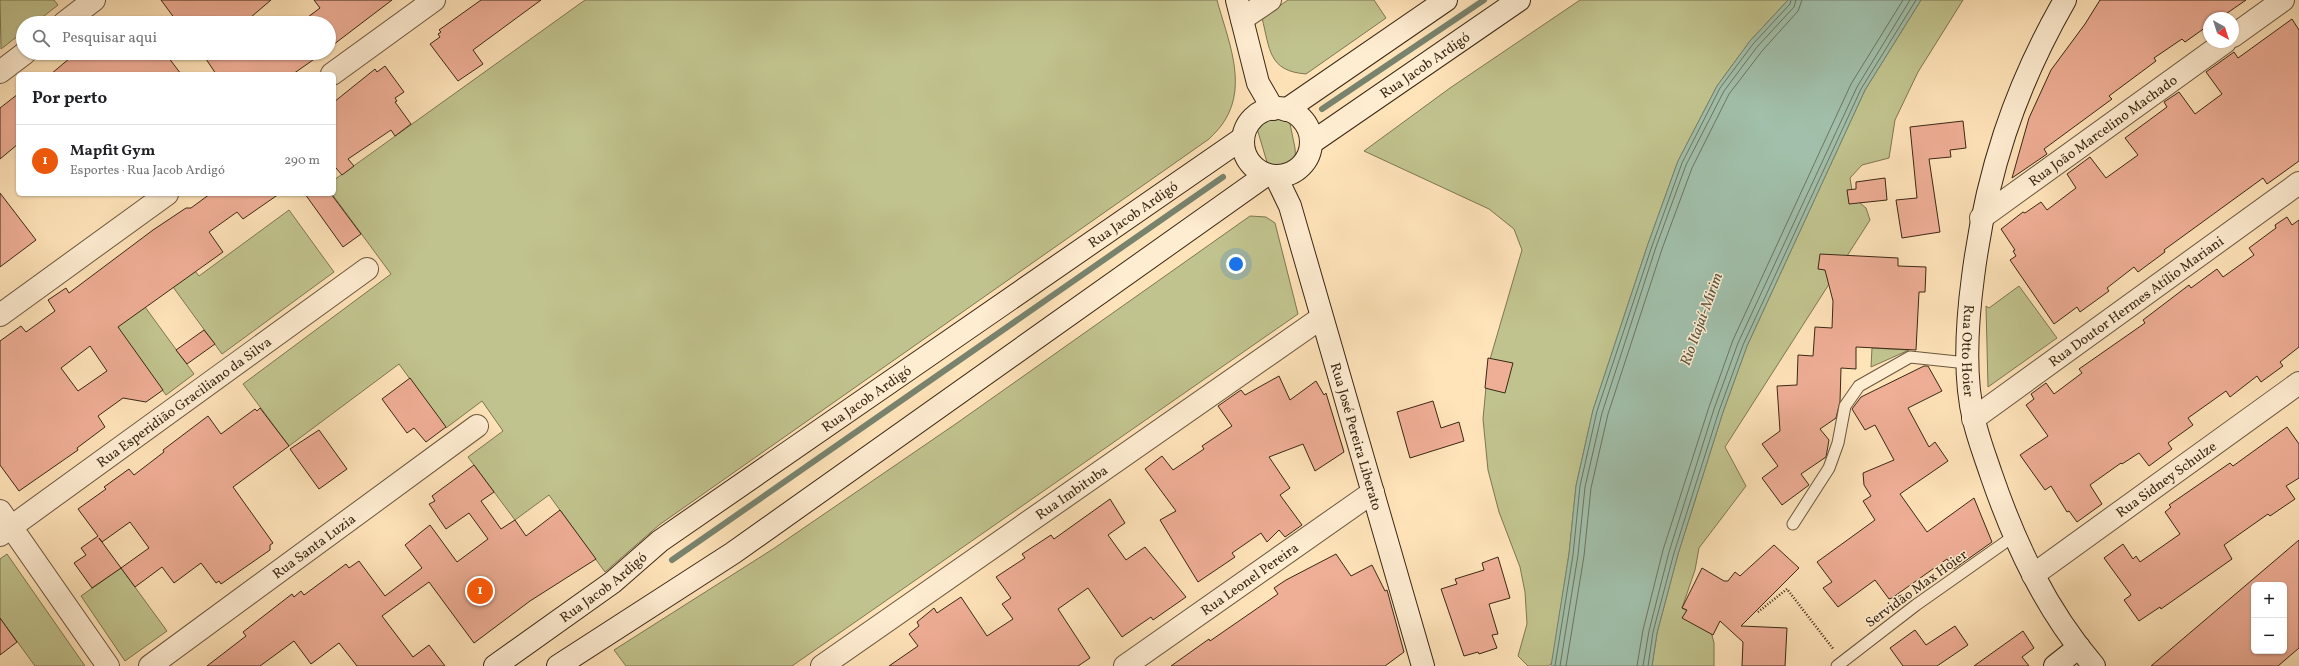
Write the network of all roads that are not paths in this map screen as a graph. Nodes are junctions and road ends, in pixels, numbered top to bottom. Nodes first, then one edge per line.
1 (434, 0) edge
2 (1270, 0) edge
3 (1446, 0) edge
4 (1519, 0) edge
5 (2065, 0) edge
6 (2283, 0) edge
7 (86, 2) edge
8 (1240, 9) edge
9 (71, 16) edge
10 (2239, 32) edge
11 (2217, 48) edge
12 (16, 60) edge
13 (0, 72) edge
14 (335, 72) edge
15 (1258, 83) junction
16 (1280, 109) junction
17 (1248, 128) junction
18 (1311, 143) junction
19 (1298, 169) junction
20 (1271, 176) junction
21 (2299, 183) edge
22 (165, 196) edge
23 (1290, 206) junction
24 (1981, 218) junction
25 (367, 269) dead end
26 (0, 315) edge
27 (1321, 318) junction
28 (1968, 363) junction
29 (2299, 383) edge
30 (1973, 419) junction
31 (477, 426) dead end
32 (1373, 492) junction
33 (4, 524) edge
34 (1793, 524) dead end
35 (2014, 536) junction
36 (2033, 575) junction
37 (2079, 647) junction
38 (1840, 664) edge
39 (108, 666) edge
40 (150, 666) edge
41 (495, 666) edge
42 (558, 666) edge
43 (822, 666) edge
44 (1125, 666) edge
45 (1423, 666) edge
46 (2055, 666) edge
47 (2094, 666) edge

1 - 14 street
2 - 8 street
3 - 16 street
4 - 18 street, Rua Jacob Ardigó
5 - 24 street, Rua Otto Hoier
6 - 10 street
7 - 9 street
8 - 15 street
11 - 24 street, Rua João Marcelino Machado
12 - 13 street
15 - 16 street
15 - 17 street
16 - 17 street
16 - 18 street
17 - 20 street
17 - 41 street, Rua Jacob Ardigó
18 - 19 street
19 - 20 street
19 - 23 street, Rua José Pereira Liberato
20 - 23 street, Rua José Pereira Liberato
20 - 42 street
21 - 30 street, Rua Doutor Hermes Atílio Mariani
22 - 26 street
23 - 27 street, Rua José Pereira Liberato
24 - 28 street, Rua Otto Hoier
25 - 33 street, Rua Esperidião Graciliano da Silva
27 - 32 street, Rua José Pereira Liberato
27 - 43 street, Rua Imbituba
28 - 30 street, Rua Otto Hoier
28 - 34 lane
29 - 36 street, Rua Sidney Schulze
30 - 35 street, Rua Otto Hoier
31 - 40 street, Rua Santa Luzia
32 - 44 street, Rua Leonel Pereira
32 - 45 street, Rua José Pereira Liberato
33 - 39 street
35 - 36 street, Rua Otto Hoier
35 - 38 lane, Servidão Max Hoier
36 - 37 street, Rua Otto Hoier
37 - 46 street
37 - 47 street, Rua Otto Hoier

